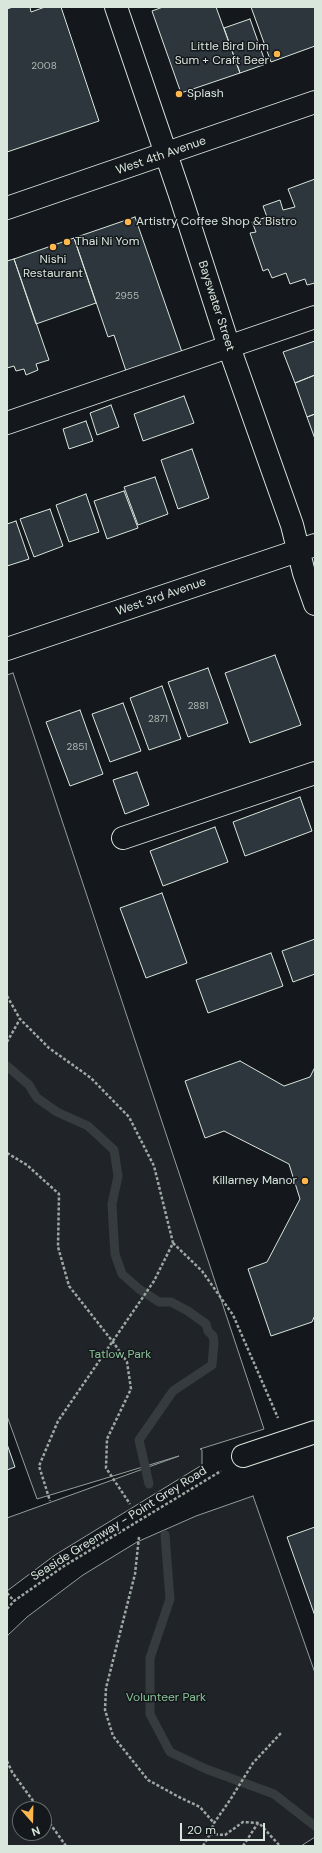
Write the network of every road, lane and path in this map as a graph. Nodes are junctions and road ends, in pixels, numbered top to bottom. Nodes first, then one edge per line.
1 (116, 7) edge
2 (315, 102) edge
3 (166, 154) junction
4 (7, 208) edge
5 (315, 317) edge
6 (229, 347) junction
7 (7, 424) edge
8 (307, 547) edge
9 (315, 604) edge
10 (7, 649) edge
11 (315, 773) edge
12 (123, 838) dead end
13 (7, 996) edge
14 (20, 1019) junction
15 (7, 1042) edge
16 (7, 1153) edge
17 (173, 1243) junction
18 (113, 1342) junction
19 (278, 1418) dead end
20 (315, 1432) edge
21 (243, 1456) joint
22 (50, 1501) dead end
23 (130, 1504) dead end
24 (139, 1537) dead end
25 (7, 1593) edge
26 (14, 1601) junction
27 (7, 1609) edge
28 (281, 1733) dead end
29 (7, 1761) edge
30 (33, 1801) edge
31 (214, 1823) junction
32 (259, 1823) junction
33 (52, 1826) edge
34 (210, 1834) junction
35 (66, 1846) edge
36 (203, 1846) edge
37 (243, 1846) edge
38 (280, 1846) edge

1 - 3 street, Bayswater Street
2 - 3 street, West 4th Avenue
3 - 4 street, West 4th Avenue
3 - 6 street, Bayswater Street
5 - 6 street
6 - 7 street
6 - 8 street, Bayswater Street
8 - 9 street, Bayswater Street
8 - 10 street, West 3rd Avenue
11 - 12 street
13 - 14 path
14 - 15 path
14 - 17 path
16 - 18 path
17 - 18 path
17 - 19 path
18 - 22 path
18 - 23 path
20 - 21 street
21 - 26 path, Seaside Greenway - Point Grey Road
24 - 31 path
25 - 26 path
26 - 27 path, Seaside Greenway - Point Grey Road
28 - 31 path
29 - 30 path
31 - 34 path
32 - 34 path
32 - 37 path
32 - 38 path
33 - 35 path
34 - 36 path

